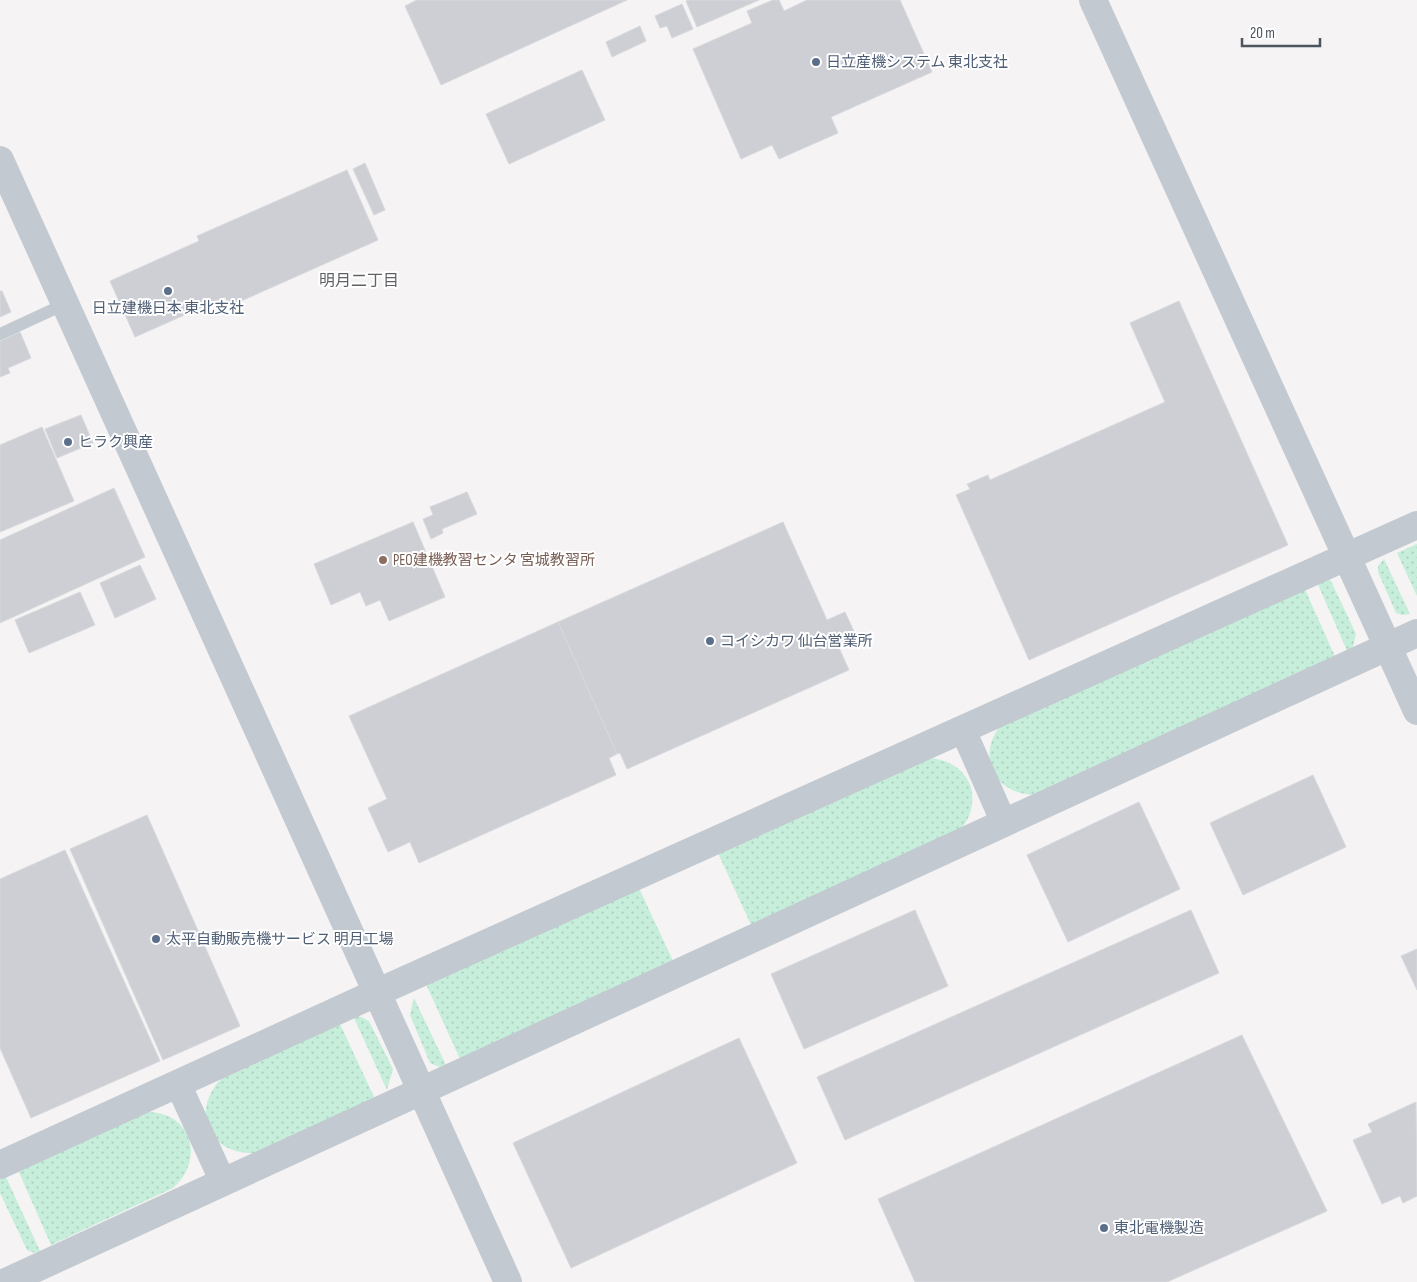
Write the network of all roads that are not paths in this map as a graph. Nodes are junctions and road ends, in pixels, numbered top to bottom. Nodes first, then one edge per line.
1 (1093, 0) edge
2 (0, 160) edge
3 (65, 304) junction
4 (0, 334) edge
5 (1417, 525) edge
6 (1348, 557) junction
7 (1417, 633) edge
8 (1388, 646) junction
9 (1417, 710) edge
10 (962, 730) junction
11 (1004, 823) junction
12 (376, 993) junction
13 (178, 1084) junction
14 (421, 1091) junction
15 (0, 1165) edge
16 (223, 1182) junction
17 (0, 1271) edge
18 (6, 1282) edge
19 (508, 1282) edge

1 - 6 street
2 - 3 street
3 - 4 lane
3 - 12 street
5 - 6 street
6 - 8 street
6 - 10 street
7 - 8 street
8 - 9 street
8 - 11 street
10 - 11 street
10 - 12 street
11 - 14 street
12 - 13 street
12 - 14 street
13 - 15 street
13 - 16 street
14 - 16 street
14 - 19 street
16 - 18 street
17 - 18 street

